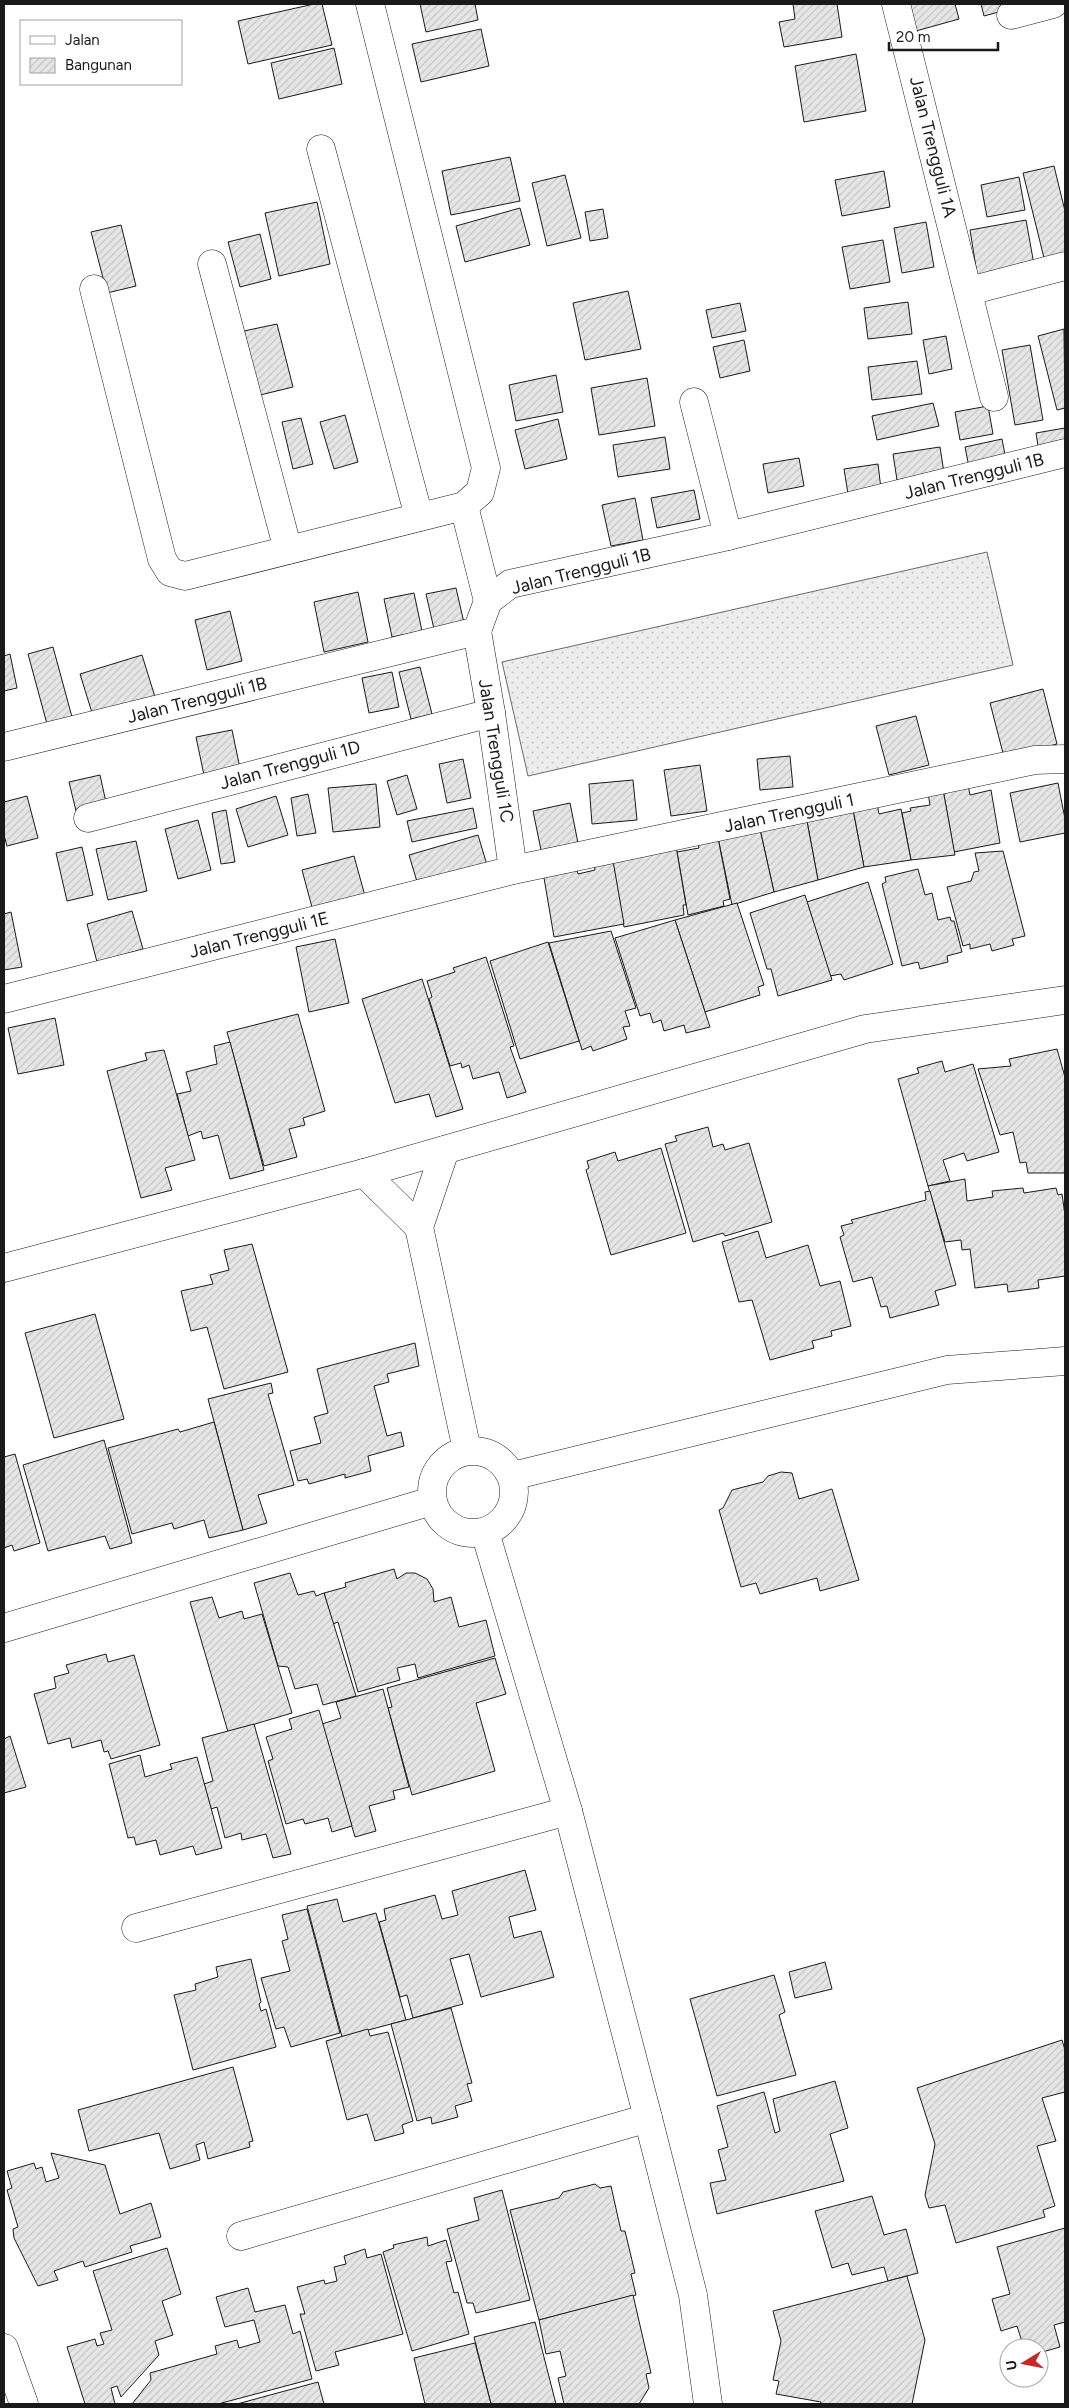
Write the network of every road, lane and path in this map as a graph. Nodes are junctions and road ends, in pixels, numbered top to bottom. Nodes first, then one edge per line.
1 (370, 4) edge
2 (896, 4) edge
3 (1053, 4) edge
4 (1012, 15) dead end
5 (321, 149) dead end
6 (212, 264) dead end
7 (1065, 266) edge
8 (94, 289) dead end
9 (969, 291) junction
10 (994, 397) dead end
11 (694, 402) dead end
12 (1065, 453) edge
13 (464, 506) junction
14 (419, 518) junction
15 (728, 536) junction
16 (288, 550) junction
17 (488, 601) junction
18 (477, 632) junction
19 (491, 712) junction
20 (4, 746) edge
21 (1065, 759) edge
22 (88, 818) dead end
23 (513, 870) junction
24 (4, 999) edge
25 (1065, 1000) edge
26 (445, 1150) junction
27 (364, 1173) junction
28 (419, 1227) junction
29 (4, 1268) edge
30 (1065, 1361) edge
31 (467, 1450) junction
32 (512, 1476) junction
33 (432, 1501) junction
34 (484, 1532) junction
35 (4, 1628) edge
36 (568, 1811) junction
37 (136, 1928) dead end
38 (648, 2118) junction
39 (241, 2236) dead end
40 (4, 2348) edge
41 (24, 2404) edge
42 (708, 2404) edge

1 - 13 street
2 - 9 street, Jalan Trengguli 1A
3 - 4 street
5 - 14 street
6 - 16 street
7 - 9 street
8 - 16 street
9 - 10 street, Jalan Trengguli 1A
11 - 15 street
12 - 15 street, Jalan Trengguli 1B
13 - 14 street
13 - 17 street
14 - 16 street
15 - 17 street, Jalan Trengguli 1B
17 - 18 street, Jalan Trengguli 1B
18 - 19 street, Jalan Trengguli 1C
18 - 20 street, Jalan Trengguli 1B
19 - 22 street, Jalan Trengguli 1D
19 - 23 street, Jalan Trengguli 1C
21 - 23 street, Jalan Trengguli 1
23 - 24 street, Jalan Trengguli 1E
25 - 26 street
26 - 27 street
26 - 28 street
27 - 28 street
27 - 29 street
28 - 31 street
30 - 32 street
31 - 32 street
31 - 33 street
32 - 34 street
33 - 34 street
33 - 35 street
34 - 36 street
36 - 37 street
36 - 38 street
38 - 39 street
38 - 42 street
40 - 41 street

